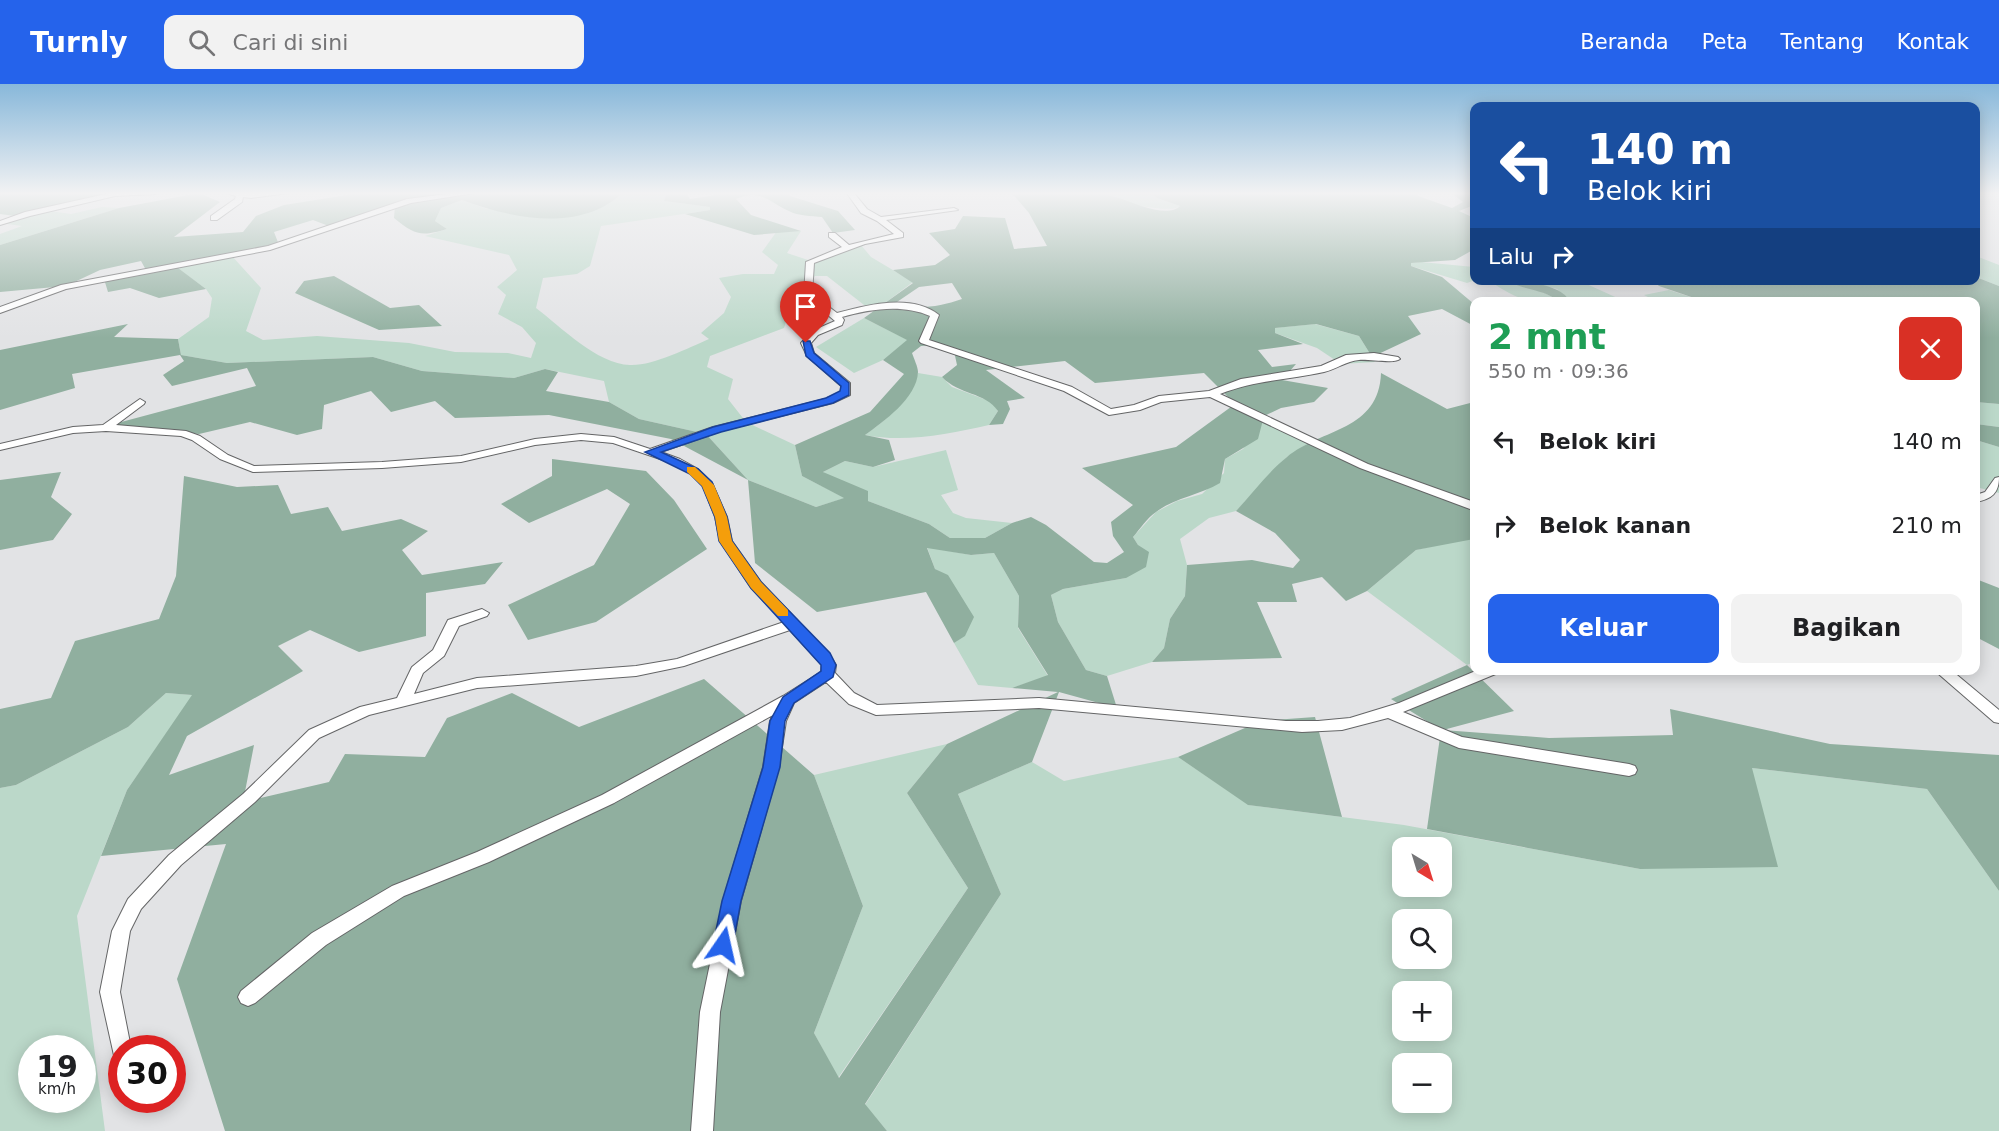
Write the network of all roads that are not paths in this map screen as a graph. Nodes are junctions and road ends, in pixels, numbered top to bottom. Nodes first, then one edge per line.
1 (291, 241) edge
2 (839, 241) edge
3 (869, 241) edge
4 (848, 248) junction
5 (0, 310) edge
6 (837, 316) junction
7 (1395, 359) dead end
8 (1211, 394) junction
9 (140, 402) dead end
10 (106, 428) junction
11 (0, 447) edge
12 (651, 452) junction
13 (1999, 480) edge
14 (1980, 497) edge
15 (1470, 505) edge
16 (482, 613) dead end
17 (794, 624) junction
18 (828, 674) junction
19 (1480, 675) edge
20 (1947, 675) edge
21 (788, 700) junction
22 (403, 701) junction
23 (1388, 712) junction
24 (1999, 718) edge
25 (1629, 770) dead end
26 (248, 997) dead end
27 (119, 1035) edge
28 (702, 1131) edge

1 - 5 street
2 - 4 street
3 - 4 street
4 - 6 street
6 - 8 street
6 - 12 street
7 - 8 street
8 - 15 street
9 - 10 street
10 - 11 street
10 - 12 street
12 - 17 street
13 - 14 street
16 - 22 street
17 - 18 street
17 - 22 street
18 - 21 street
18 - 23 street
19 - 23 street
20 - 24 street
21 - 26 street
21 - 28 street
22 - 27 street
23 - 25 street

